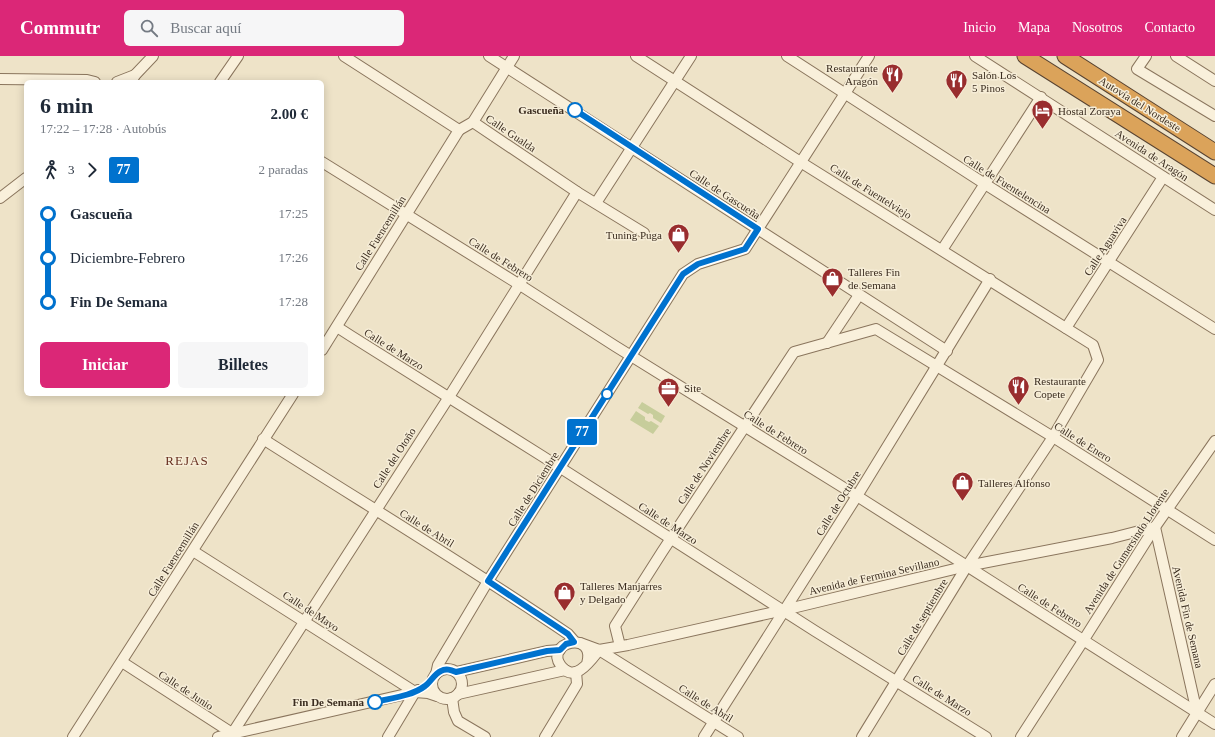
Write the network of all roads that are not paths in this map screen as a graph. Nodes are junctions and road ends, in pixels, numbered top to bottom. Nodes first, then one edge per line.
1 (153, 56) edge
2 (238, 56) edge
3 (344, 56) edge
4 (490, 56) edge
5 (514, 56) edge
6 (636, 56) edge
7 (691, 56) edge
8 (787, 56) edge
9 (869, 56) edge
10 (975, 56) edge
11 (1025, 56) edge
12 (1065, 56) edge
13 (1146, 56) edge
14 (1176, 56) edge
15 (507, 67) junction
16 (133, 78) edge
17 (0, 79) edge
18 (30, 80) edge
19 (221, 80) edge
20 (675, 81) junction
21 (1215, 81) edge
22 (845, 94) junction
23 (1041, 97) junction
24 (1215, 116) edge
25 (473, 122) junction
26 (459, 130) junction
27 (631, 148) junction
28 (1215, 152) edge
29 (802, 162) junction
30 (324, 163) edge
31 (1215, 176) edge
32 (1163, 177) junction
33 (24, 180) edge
34 (985, 184) junction
35 (577, 192) junction
36 (0, 198) edge
37 (596, 203) junction
38 (1215, 210) edge
39 (406, 214) junction
40 (758, 229) junction
41 (644, 233) dead end
42 (942, 250) junction
43 (1108, 262) junction
44 (990, 280) junction
45 (520, 285) junction
46 (859, 295) junction
47 (337, 327) junction
48 (1066, 328) junction
49 (1215, 329) edge
50 (827, 343) junction
51 (1094, 345) joint
52 (324, 347) edge
53 (947, 351) junction
54 (630, 356) junction
55 (937, 367) junction
56 (292, 396) edge
57 (448, 397) junction
58 (745, 427) junction
59 (1053, 438) junction
60 (263, 439) junction
61 (1215, 441) edge
62 (560, 468) junction
63 (857, 496) junction
64 (1167, 509) junction
65 (375, 510) junction
66 (1155, 527) junction
67 (671, 539) junction
68 (1215, 540) edge
69 (193, 551) junction
70 (967, 566) junction
71 (488, 581) junction
72 (784, 610) junction
73 (304, 621) junction
74 (1083, 641) junction
75 (577, 643) junction
76 (620, 646) junction
77 (560, 650) junction
78 (600, 650) junction
79 (122, 662) junction
80 (587, 664) junction
81 (565, 670) junction
82 (456, 672) junction
83 (576, 672) junction
84 (434, 676) junction
85 (897, 681) junction
86 (1215, 684) edge
87 (415, 692) junction
88 (437, 696) junction
89 (455, 696) junction
90 (1197, 713) junction
91 (713, 722) junction
92 (1215, 724) edge
93 (233, 736) edge
94 (73, 737) edge
95 (218, 737) edge
96 (388, 737) edge
97 (486, 737) edge
98 (545, 737) edge
99 (704, 737) edge
100 (738, 737) edge
101 (862, 737) edge
102 (986, 737) edge
103 (1021, 737) edge
104 (1182, 737) edge

1 - 16 street
2 - 19 street
3 - 26 street
4 - 15 street, Calle de Gascueña
5 - 15 street
6 - 20 street, Calle de Fuentelviejo
7 - 20 street
8 - 22 street, Calle de Fuentelencina
9 - 22 street, Calle de Diciembre
10 - 23 street, Avenida de Aragón
11 - 31 highway, Autovía del Nordeste
12 - 28 highway, Autovía del Nordeste
13 - 24 street
14 - 21 street
15 - 25 street
15 - 27 street, Calle de Gascueña
17 - 18 street
20 - 27 street
20 - 29 street, Calle de Fuentelviejo
22 - 29 street, Calle de Diciembre
22 - 34 street, Calle de Fuentelencina
23 - 32 street, Avenida de Aragón
23 - 34 street
25 - 26 street, Calle Gualda
25 - 35 street, Calle Gualda
26 - 39 street, Calle Fuencemillán
27 - 37 street
27 - 40 street, Calle de Gascueña
29 - 40 street, Calle de Diciembre
29 - 42 street, Calle de Fuentelviejo
30 - 39 street, Calle de Febrero
32 - 38 street, Avenida de Aragón
32 - 43 street, Calle Aguaviva
33 - 36 street
34 - 42 street
34 - 43 street, Calle de Fuentelencina
35 - 37 street, Calle Gualda
35 - 45 street, Calle del Otoño
37 - 41 street, Calle Gualda
39 - 45 street, Calle de Febrero
39 - 47 street, Calle Fuencemillán
40 - 46 street, Calle de Gascueña
40 - 54 street, Calle de Diciembre
42 - 44 street, Calle de Fuentelviejo
43 - 48 street, Calle Aguaviva
43 - 49 street, Calle de Fuentelencina
44 - 48 street, Calle de Fuentelviejo
44 - 53 street, Calle de Octubre
45 - 54 street, Calle de Febrero
45 - 57 street, Calle del Otoño
46 - 50 street
46 - 53 street, Calle de Gascueña
47 - 52 street, Calle Fuencemillán
47 - 57 street, Calle de Marzo
48 - 51 street, Calle de Fuentelviejo
50 - 55 street, Calle de Noviembre
50 - 58 street, Calle de Noviembre
51 - 59 street, Calle de septiembre
53 - 55 street, Calle de Octubre
54 - 58 street, Calle de Febrero
54 - 62 street, Calle de Diciembre
55 - 59 street, Calle de Enero
55 - 63 street, Calle de Octubre
56 - 60 street, Calle Fuencemillán
57 - 62 street, Calle de Marzo
57 - 65 street, Calle del Otoño
58 - 63 street, Calle de Febrero
58 - 67 street, Calle de Noviembre
59 - 64 street, Calle de Enero
59 - 70 street, Calle de septiembre
60 - 65 street, Calle de Abril
60 - 69 street, Calle Fuencemillán
61 - 64 street, Avenida de Gumersindo Llorente
62 - 67 street, Calle de Marzo
62 - 71 street, Calle de Diciembre
63 - 70 street, Calle de Febrero
63 - 72 street, Calle de Octubre
64 - 66 street, Avenida de Gumersindo Llorente
64 - 68 street, Calle de Enero
65 - 71 street, Calle de Abril
65 - 73 street, Calle del Otoño
66 - 70 street, Avenida de Fermina Sevillano
66 - 74 street, Avenida de Gumersindo Llorente
66 - 90 street, Avenida Fin de Semana
67 - 72 street, Calle de Marzo
67 - 76 street, Calle de Noviembre
69 - 73 street, Calle de Mayo
69 - 79 street, Calle Fuencemillán
70 - 72 street, Avenida de Fermina Sevillano
70 - 74 street, Calle de Febrero
70 - 85 street, Calle de septiembre
71 - 75 street, Calle de Abril
71 - 84 street, Calle de Diciembre
72 - 76 street, Avenida de Fermina Sevillano
72 - 85 street, Calle de Marzo
72 - 91 street, Calle de Octubre
73 - 87 street, Calle de Mayo
73 - 93 street, Calle del Otoño
74 - 90 street, Calle de Febrero
74 - 103 street, Avenida de Gumersindo Llorente
75 - 77 street
75 - 78 street
75 - 80 street
76 - 78 street, Avenida de Fermina Sevillano
77 - 81 street
77 - 82 street
78 - 80 street
78 - 91 street, Calle de Abril
79 - 93 street, Calle de Junio
79 - 94 street, Calle Fuencemillán
80 - 83 street
81 - 83 street
81 - 89 street
82 - 84 street
82 - 89 street
83 - 98 street
84 - 87 street
84 - 88 street
85 - 101 street, Calle de septiembre
85 - 102 street, Calle de Marzo
86 - 90 street
87 - 88 street
87 - 93 street
87 - 96 street
88 - 89 street
89 - 97 street
90 - 92 street, Calle de Febrero
90 - 104 street
91 - 99 street, Calle de Octubre
91 - 100 street, Calle de Abril
93 - 95 street

